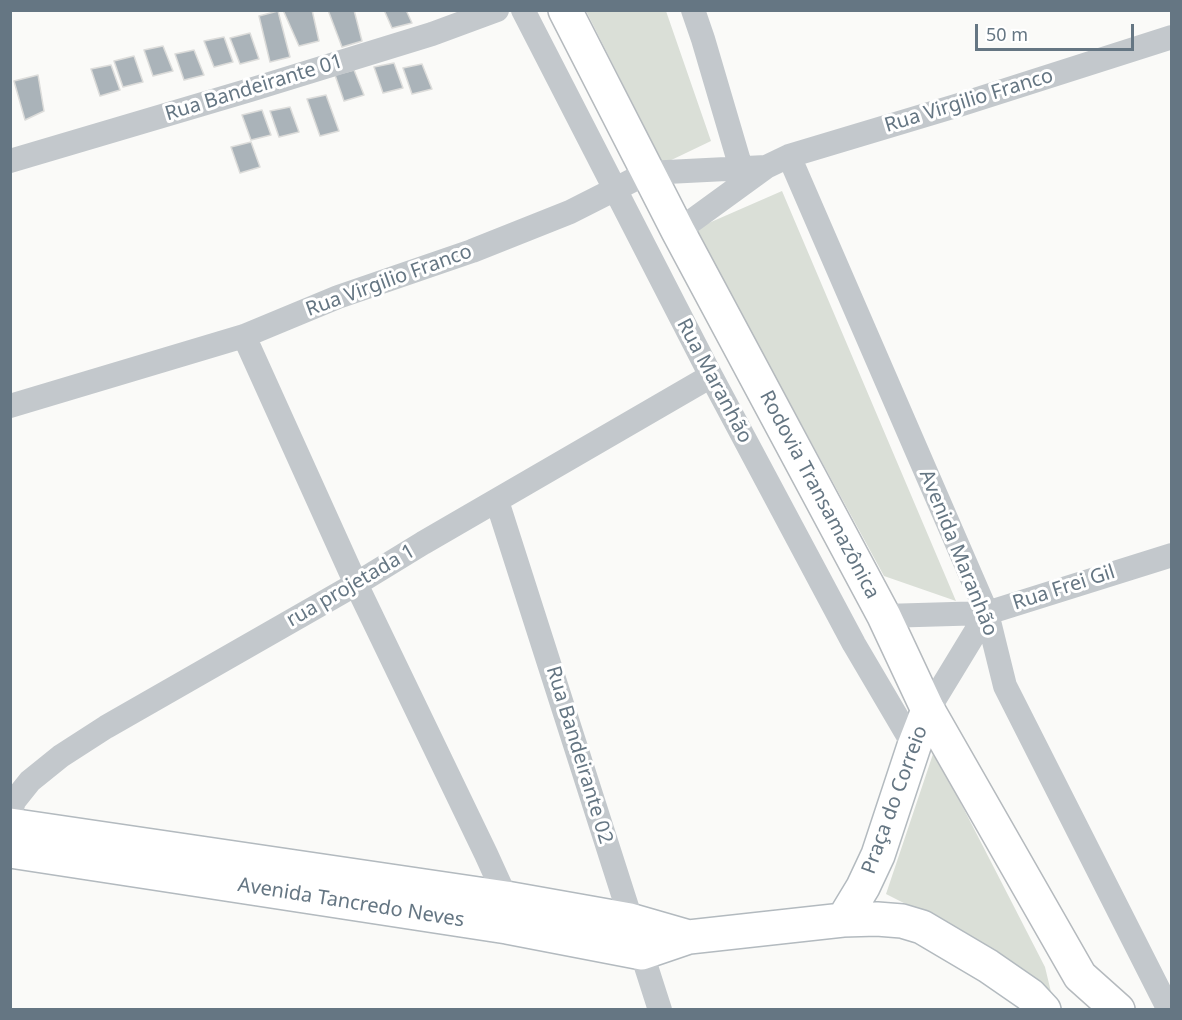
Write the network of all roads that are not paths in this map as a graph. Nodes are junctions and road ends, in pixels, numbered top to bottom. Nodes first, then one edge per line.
1 (496, 10) edge
2 (523, 10) edge
3 (565, 10) edge
4 (693, 10) edge
5 (1172, 37) edge
6 (598, 77) junction
7 (564, 92) junction
8 (789, 156) junction
9 (10, 161) edge
10 (766, 167) junction
11 (741, 168) junction
12 (647, 173) junction
13 (615, 189) junction
14 (678, 231) junction
15 (243, 336) junction
16 (711, 376) junction
17 (10, 406) edge
18 (497, 501) junction
19 (1172, 555) edge
20 (356, 584) junction
21 (987, 614) junction
22 (884, 616) junction
23 (928, 711) junction
24 (914, 746) junction
25 (10, 815) edge
26 (10, 825) edge
27 (10, 851) edge
28 (507, 913) junction
29 (630, 920) junction
30 (843, 920) junction
31 (689, 937) junction
32 (642, 953) junction
33 (1080, 976) junction
34 (660, 1010) edge
35 (1044, 1010) edge
36 (1080, 1010) edge
37 (1118, 1010) edge
38 (1169, 1010) edge

1 - 9 street, Rua Bandeirante 01
2 - 7 street, Rua Maranhão
3 - 6 main road, Rodovia Transamazônica
4 - 11 street
5 - 8 street, Rua Virgilio Franco
6 - 7 street
6 - 12 main road, Rodovia Transamazônica
7 - 13 street, Rua Maranhão
8 - 10 street, Rua Virgilio Franco
8 - 21 street, Avenida Maranhão
10 - 11 street, Rua Virgilio Franco
10 - 14 street, Rua Virgilio Franco
11 - 12 street, Rua Virgilio Franco
12 - 13 street, Rua Virgilio Franco
12 - 14 main road, Rodovia Transamazônica
13 - 15 street, Rua Virgilio Franco
13 - 16 street, Rua Maranhão
14 - 22 main road, Rodovia Transamazônica
15 - 17 street, Rua Virgilio Franco
15 - 20 street
16 - 18 street, rua projetada 1
16 - 24 street, Rua Maranhão
18 - 20 street, rua projetada 1
18 - 29 street, Rua Bandeirante 02
19 - 21 street, Rua Frei Gil
20 - 25 street, rua projetada 1
20 - 28 street
21 - 22 street, Rua Frei Gil
21 - 23 street
21 - 38 street, Avenida Maranhão
22 - 23 main road, Rodovia Transamazônica
23 - 24 main road, Praça do Correio
23 - 33 main road, Rodovia Transamazônica
24 - 30 main road, Praça do Correio
26 - 28 main road, Avenida Tancredo Neves
27 - 28 main road, Avenida Tancredo Neves
28 - 29 main road, Avenida Tancredo Neves
28 - 32 main road, Avenida Tancredo Neves
29 - 31 main road, Avenida Tancredo Neves
29 - 32 street, Rua Bandeirante 02
30 - 31 main road, Avenida Tancredo Neves
30 - 35 main road, Avenida Tancredo Neves
31 - 32 main road, Avenida Tancredo Neves
32 - 34 street, Rua Bandeirante 02
33 - 36 main road, Rodovia Transamazônica
33 - 37 main road, Rodovia Transamazônica

